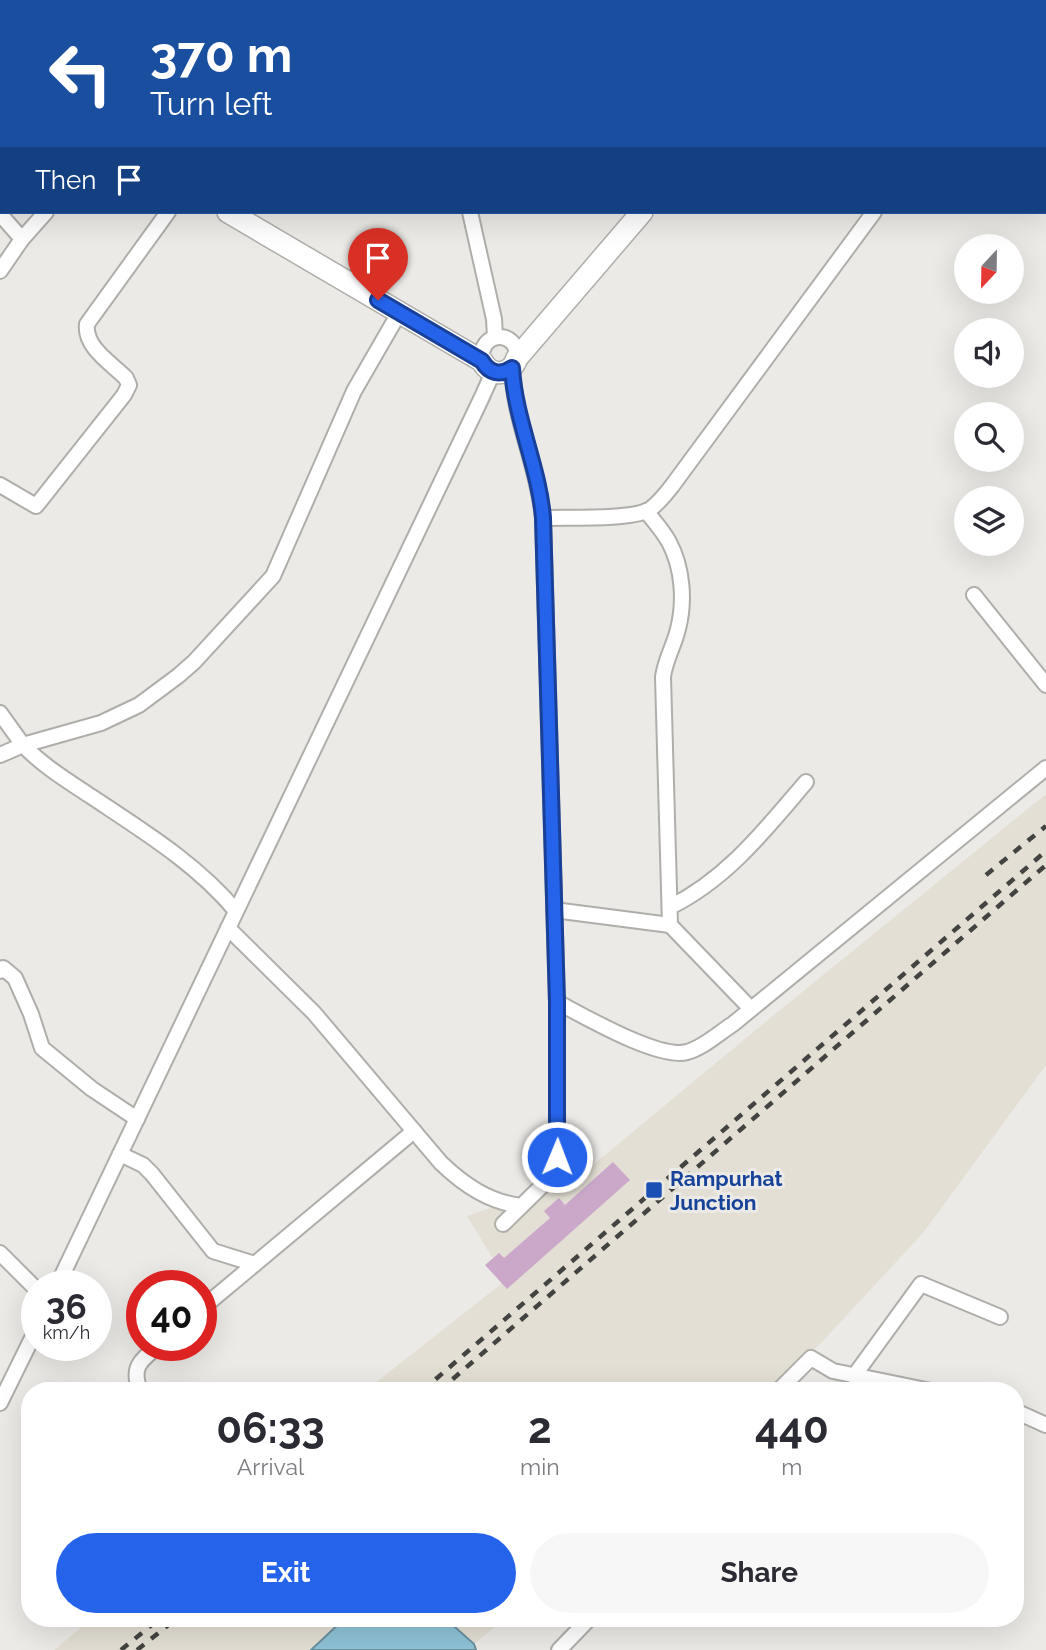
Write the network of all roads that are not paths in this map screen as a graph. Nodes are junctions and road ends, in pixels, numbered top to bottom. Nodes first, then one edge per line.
1 (0, 214) edge
2 (44, 214) edge
3 (166, 214) edge
4 (231, 214) edge
5 (470, 214) edge
6 (640, 214) edge
7 (873, 214) edge
8 (22, 239) junction
9 (0, 271) edge
10 (399, 313) junction
11 (495, 337) junction
12 (515, 363) junction
13 (486, 366) junction
14 (0, 485) edge
15 (646, 511) junction
16 (543, 518) junction
17 (974, 595) dead end
18 (1046, 685) edge
19 (0, 713) edge
20 (23, 745) junction
21 (0, 755) edge
22 (1046, 768) edge
23 (806, 782) dead end
24 (670, 907) junction
25 (554, 910) junction
26 (236, 911) junction
27 (670, 925) junction
28 (228, 928) junction
29 (1, 969) edge
30 (557, 1002) junction
31 (751, 1009) junction
32 (137, 1119) junction
33 (414, 1131) junction
34 (120, 1154) junction
35 (521, 1206) junction
36 (503, 1224) dead end
37 (0, 1253) edge
38 (255, 1264) junction
39 (65, 1270) edge
40 (21, 1274) edge
41 (217, 1296) edge
42 (1000, 1317) dead end
43 (21, 1360) edge
44 (140, 1361) edge
45 (854, 1376) junction
46 (138, 1382) edge
47 (787, 1382) edge
48 (884, 1382) edge
49 (0, 1403) edge
50 (1024, 1415) edge
51 (1046, 1425) edge
52 (581, 1627) edge
53 (559, 1650) edge

1 - 8 street
2 - 8 street
3 - 14 street
4 - 10 highway
5 - 11 street
6 - 12 highway
7 - 15 street
8 - 9 street
10 - 13 highway
10 - 20 street
11 - 12 street
11 - 13 street
12 - 13 highway
12 - 16 street
13 - 26 street
15 - 16 street
15 - 24 street
16 - 25 street
17 - 18 street
19 - 20 street
20 - 21 street
20 - 26 street
22 - 31 street
23 - 24 street
24 - 27 street
25 - 27 street
25 - 30 street
26 - 28 street
27 - 31 street
28 - 32 street
28 - 33 street
29 - 32 street
30 - 31 street
30 - 35 street
32 - 34 street
33 - 35 street
33 - 38 street
34 - 38 street
34 - 39 street
35 - 36 street
37 - 40 street
38 - 41 street
42 - 45 street
43 - 49 street
44 - 46 street
45 - 47 street
45 - 48 street
50 - 51 street
52 - 53 street

